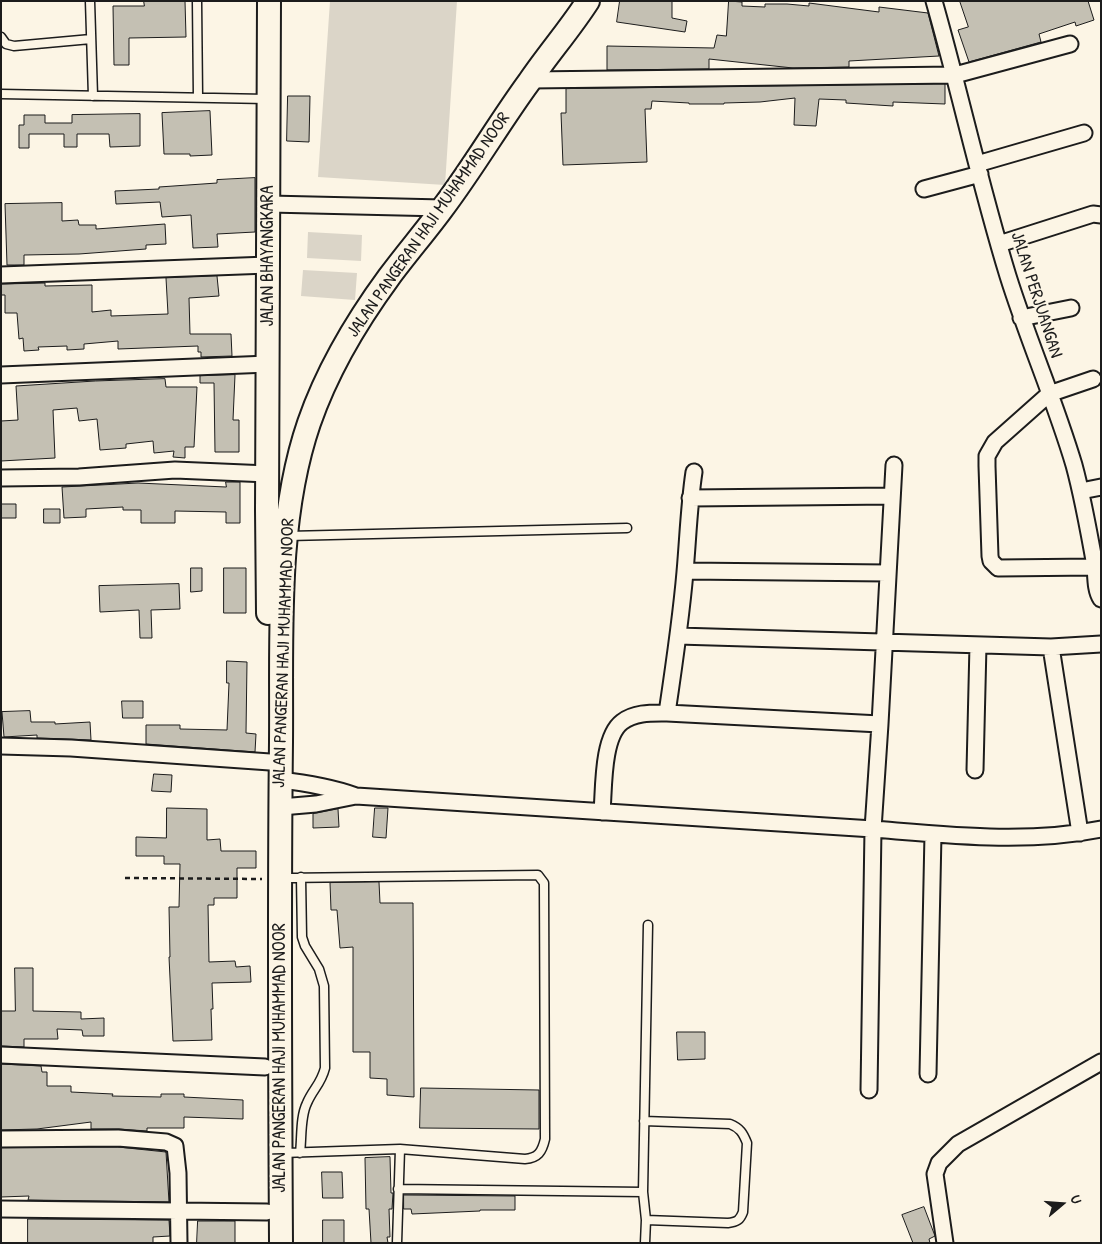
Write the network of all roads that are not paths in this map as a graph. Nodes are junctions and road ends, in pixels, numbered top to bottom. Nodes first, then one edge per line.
1 (90, 1) edge
2 (197, 1) edge
3 (269, 1) edge
4 (588, 1) edge
5 (934, 1) edge
6 (1, 37) edge
7 (91, 39) junction
8 (1070, 44) dead end
9 (955, 75) junction
10 (530, 80) junction
11 (1, 94) edge
12 (93, 96) junction
13 (198, 98) junction
14 (269, 99) junction
15 (1084, 133) dead end
16 (978, 169) junction
17 (924, 189) dead end
18 (269, 204) junction
19 (443, 208) junction
20 (1101, 215) edge
21 (999, 244) junction
22 (268, 265) junction
23 (1, 275) edge
24 (1071, 308) dead end
25 (1021, 318) junction
26 (268, 364) junction
27 (1, 375) edge
28 (1093, 379) dead end
29 (1050, 394) junction
30 (894, 465) dead end
31 (694, 472) dead end
32 (268, 474) junction
33 (1, 478) edge
34 (1101, 488) edge
35 (1081, 491) junction
36 (892, 496) junction
37 (690, 498) junction
38 (267, 510) joint
39 (627, 528) dead end
40 (286, 536) junction
41 (1095, 567) junction
42 (685, 572) junction
43 (888, 573) junction
44 (1101, 598) edge
45 (678, 636) junction
46 (885, 643) junction
47 (1101, 644) edge
48 (978, 645) junction
49 (1051, 646) junction
50 (668, 713) junction
51 (880, 724) junction
52 (1, 746) edge
53 (975, 770) dead end
54 (275, 771) junction
55 (356, 796) junction
56 (281, 807) junction
57 (602, 812) junction
58 (873, 828) junction
59 (1101, 829) edge
60 (1080, 833) junction
61 (933, 834) junction
62 (279, 884) junction
63 (648, 926) dead end
64 (1, 1055) edge
65 (1101, 1062) edge
66 (265, 1067) junction
67 (928, 1074) dead end
68 (869, 1090) dead end
69 (644, 1121) junction
70 (1, 1139) edge
71 (400, 1149) junction
72 (290, 1153) junction
73 (398, 1189) junction
74 (643, 1192) junction
75 (1, 1209) edge
76 (177, 1212) junction
77 (267, 1212) junction
78 (646, 1220) junction
79 (179, 1243) edge
80 (267, 1243) edge
81 (281, 1243) edge
82 (397, 1243) edge
83 (645, 1243) edge
84 (945, 1243) edge

1 - 7 lane
2 - 13 lane
3 - 14 main road, JALAN BHAYANGKARA
4 - 10 main road, JALAN PANGERAN HAJI MUHAMMAD NOOR
5 - 9 street, JALAN PERJUANGAN
6 - 7 lane
7 - 12 lane
8 - 9 street
9 - 10 street
9 - 16 street, JALAN PERJUANGAN
10 - 19 main road, JALAN PANGERAN HAJI MUHAMMAD NOOR
11 - 12 lane
12 - 13 lane
13 - 14 lane
14 - 18 main road, JALAN BHAYANGKARA
15 - 16 street
16 - 17 street
16 - 21 street, JALAN PERJUANGAN
18 - 19 street
18 - 22 main road, JALAN BHAYANGKARA
19 - 40 main road, JALAN PANGERAN HAJI MUHAMMAD NOOR
20 - 21 street
21 - 25 street, JALAN PERJUANGAN
22 - 23 street
22 - 26 main road, JALAN BHAYANGKARA
24 - 25 street
25 - 29 street, JALAN PERJUANGAN
26 - 27 street
26 - 32 main road, JALAN BHAYANGKARA
28 - 29 street
29 - 35 street, JALAN PERJUANGAN
29 - 41 street
30 - 36 street
31 - 37 street
32 - 33 street
32 - 38 main road, JALAN BHAYANGKARA
34 - 35 street
35 - 41 street, JALAN PERJUANGAN
36 - 37 street
36 - 43 street
37 - 42 street
38 - 54 main road, JALAN PANGERAN HAJI MUHAMMAD NOOR
39 - 40 lane
40 - 54 main road, JALAN PANGERAN HAJI MUHAMMAD NOOR
41 - 44 street, JALAN PERJUANGAN
42 - 43 street
42 - 45 street
43 - 46 street
45 - 46 street
45 - 50 street
46 - 48 street
46 - 51 street
47 - 49 street
48 - 49 street
48 - 53 street
49 - 60 street
50 - 51 street
50 - 57 street
51 - 58 street
52 - 54 street
54 - 55 street
54 - 56 main road, JALAN PANGERAN HAJI MUHAMMAD NOOR
54 - 62 main road, JALAN PANGERAN HAJI MUHAMMAD NOOR
55 - 56 street
55 - 57 street
56 - 62 main road, JALAN PANGERAN HAJI MUHAMMAD NOOR
57 - 58 street
58 - 61 street
58 - 68 street
59 - 60 street
60 - 61 street
61 - 67 street
62 - 66 main road, JALAN PANGERAN HAJI MUHAMMAD NOOR
62 - 71 lane
62 - 72 main road, JALAN PANGERAN HAJI MUHAMMAD NOOR
62 - 72 lane
63 - 69 lane
64 - 66 street
65 - 84 street
66 - 77 main road, JALAN PANGERAN HAJI MUHAMMAD NOOR
69 - 74 lane
69 - 78 lane
70 - 76 street
71 - 72 lane
71 - 73 lane
72 - 81 main road, JALAN PANGERAN HAJI MUHAMMAD NOOR
73 - 74 lane
73 - 82 lane
74 - 78 lane
75 - 76 street
76 - 77 street
76 - 79 street
77 - 80 main road, JALAN PANGERAN HAJI MUHAMMAD NOOR
78 - 83 lane

